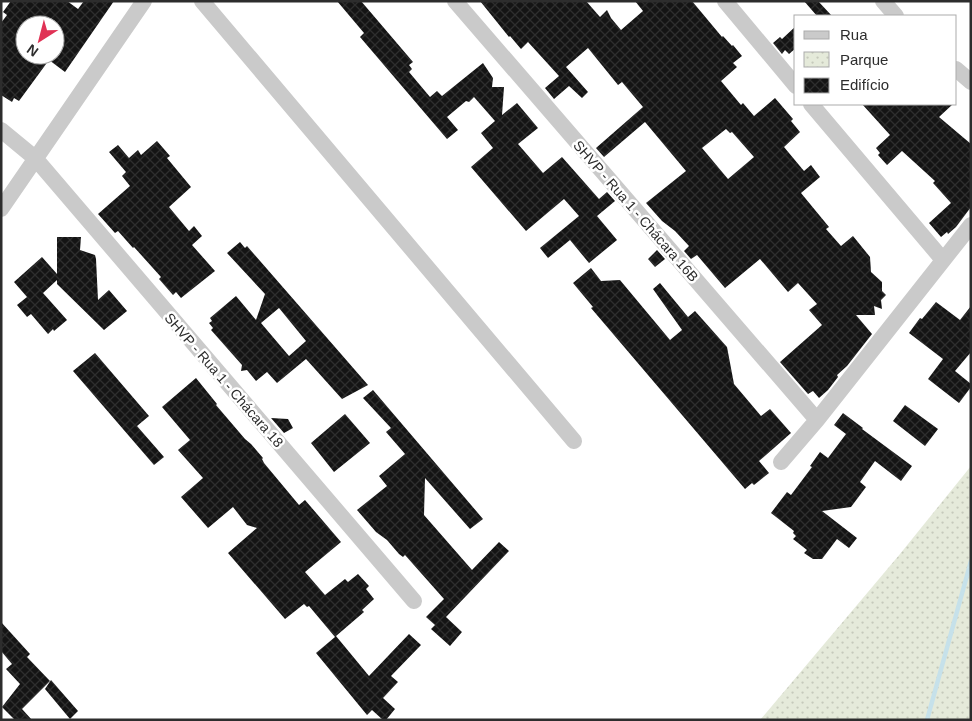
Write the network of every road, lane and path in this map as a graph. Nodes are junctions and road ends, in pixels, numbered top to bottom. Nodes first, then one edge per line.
1 (144, 1) edge
2 (202, 1) edge
3 (456, 1) edge
4 (724, 1) edge
5 (883, 1) edge
6 (895, 15) edge
7 (957, 70) edge
8 (971, 82) edge
9 (794, 84) edge
10 (812, 105) edge
11 (1, 130) edge
12 (35, 158) junction
13 (1, 209) edge
14 (971, 225) edge
15 (943, 260) junction
16 (817, 420) junction
17 (574, 441) dead end
18 (781, 462) dead end
19 (414, 601) dead end

1 - 12 street
2 - 17 street
3 - 16 street, SHVP - Rua 1 - Chácara 16B
4 - 9 street
5 - 6 street
7 - 8 street
10 - 15 street
11 - 12 street, SHVP - Rua 1 - Chácara 18
12 - 13 street
12 - 19 street, SHVP - Rua 1 - Chácara 18
14 - 15 street
15 - 16 street
16 - 18 street

